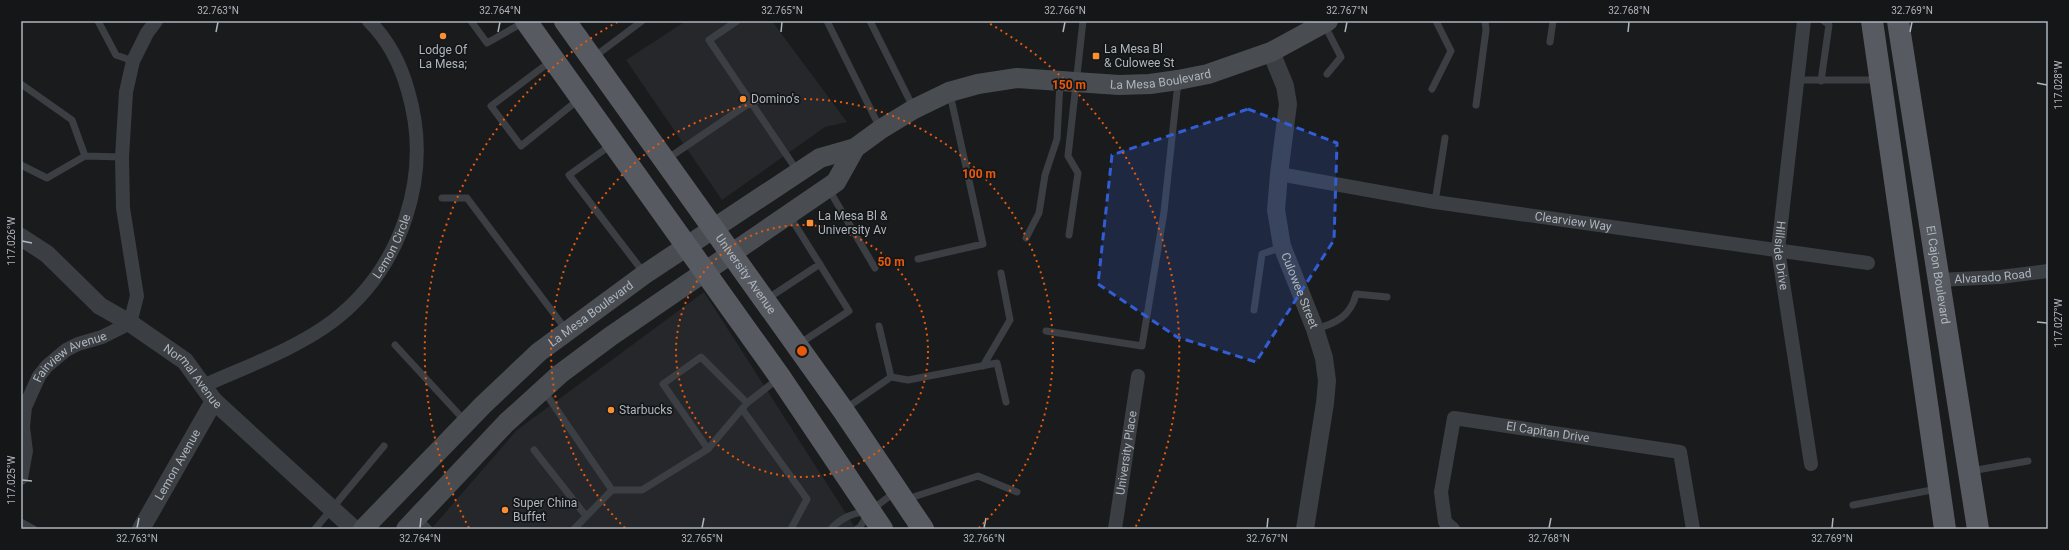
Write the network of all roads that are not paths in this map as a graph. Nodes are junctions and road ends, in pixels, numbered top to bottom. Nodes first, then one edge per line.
1 (98, 21) edge
2 (156, 21) edge
3 (369, 21) edge
4 (471, 21) edge
5 (526, 21) edge
6 (565, 21) edge
7 (737, 21) edge
8 (827, 21) edge
9 (870, 21) edge
10 (1083, 21) edge
11 (1436, 21) edge
12 (1485, 21) edge
13 (1553, 21) edge
14 (1804, 21) edge
15 (1824, 21) edge
16 (1872, 21) edge
17 (1898, 21) edge
18 (638, 22) edge
19 (1318, 24) edge
20 (1550, 42) dead end
21 (1271, 52) junction
22 (554, 58) junction
23 (592, 59) junction
24 (133, 61) junction
25 (1327, 74) dead end
26 (1178, 80) junction
27 (1797, 80) junction
28 (1880, 80) junction
29 (1069, 81) junction
30 (1821, 81) junction
31 (21, 84) edge
32 (1432, 89) dead end
33 (949, 92) junction
34 (582, 97) junction
35 (751, 102) junction
36 (1476, 105) dead end
37 (914, 109) junction
38 (880, 129) junction
39 (1445, 138) dead end
40 (615, 142) junction
41 (855, 148) junction
42 (85, 156) junction
43 (122, 157) junction
44 (665, 160) junction
45 (21, 165) edge
46 (799, 172) junction
47 (1278, 174) junction
48 (828, 188) junction
49 (442, 198) dead end
50 (1435, 202) junction
51 (789, 215) junction
52 (714, 228) junction
53 (1069, 235) dead end
54 (21, 237) edge
55 (1026, 238) dead end
56 (688, 246) junction
57 (1282, 246) junction
58 (1778, 250) junction
59 (732, 254) junction
60 (918, 259) dead end
61 (1868, 263) dead end
62 (820, 264) junction
63 (875, 268) dead end
64 (2048, 271) edge
65 (706, 272) junction
66 (1001, 273) dead end
67 (645, 274) junction
68 (1938, 280) junction
69 (1387, 297) dead end
70 (765, 301) junction
71 (1254, 310) dead end
72 (130, 323) junction
73 (879, 326) dead end
74 (1315, 329) junction
75 (567, 331) junction
76 (1046, 331) dead end
77 (395, 345) dead end
78 (797, 345) junction
79 (983, 366) junction
80 (1138, 376) dead end
81 (780, 377) junction
82 (891, 377) junction
83 (203, 386) junction
84 (543, 389) junction
85 (214, 401) junction
86 (1006, 402) dead end
87 (747, 403) junction
88 (742, 409) junction
89 (843, 410) junction
90 (467, 422) junction
91 (22, 426) edge
92 (384, 446) dead end
93 (708, 449) junction
94 (534, 450) dead end
95 (2028, 461) dead end
96 (1811, 464) dead end
97 (1970, 472) junction
98 (21, 478) edge
99 (1939, 489) junction
100 (612, 490) junction
101 (1017, 492) dead end
102 (902, 495) junction
103 (1853, 505) dead end
104 (331, 508) junction
105 (870, 511) junction
106 (586, 516) junction
107 (21, 522) edge
108 (417, 525) edge
109 (34, 529) edge
110 (141, 529) edge
111 (315, 529) edge
112 (354, 529) edge
113 (363, 529) edge
114 (574, 529) edge
115 (791, 529) edge
116 (831, 529) edge
117 (857, 529) edge
118 (882, 529) edge
119 (923, 529) edge
120 (1115, 529) edge
121 (1305, 529) edge
122 (1453, 529) edge
123 (1693, 529) edge
124 (1945, 529) edge
125 (1978, 529) edge

1 - 24 lane
2 - 24 street
3 - 83 street, Lemon Circle
4 - 5 lane
5 - 22 main road
6 - 23 main road, University Avenue
7 - 35 lane
8 - 38 lane
9 - 37 lane
10 - 29 lane
11 - 32 lane
12 - 36 lane
13 - 20 lane
14 - 27 street, Hillside Drive
15 - 30 lane
16 - 28 main road
17 - 68 main road, El Cajon Boulevard
18 - 23 lane
19 - 21 main road, La Mesa Boulevard
19 - 25 lane
21 - 26 main road, La Mesa Boulevard
21 - 47 street, Culowee Street
22 - 34 main road
22 - 34 lane
23 - 44 main road, University Avenue
24 - 43 street
26 - 29 main road, La Mesa Boulevard
26 - 76 lane
27 - 30 lane
27 - 58 street, Hillside Drive
28 - 30 lane
28 - 99 main road
29 - 33 main road, La Mesa Boulevard
29 - 53 lane
29 - 55 lane
31 - 42 lane
33 - 37 main road, La Mesa Boulevard
33 - 60 lane
34 - 40 main road
35 - 44 lane
35 - 46 lane
37 - 38 main road, La Mesa Boulevard
38 - 41 main road, La Mesa Boulevard
39 - 50 lane
40 - 56 main road
40 - 67 lane
41 - 46 main road, La Mesa Boulevard
41 - 48 main road, La Mesa Boulevard
42 - 43 lane
42 - 45 lane
43 - 72 street
44 - 52 main road, University Avenue
46 - 52 main road, La Mesa Boulevard
47 - 50 street, Clearview Way
47 - 57 street, Culowee Street
48 - 51 main road, La Mesa Boulevard
48 - 63 lane
49 - 75 lane
50 - 58 street, Clearview Way
51 - 59 main road, La Mesa Boulevard
51 - 62 lane
52 - 56 main road, La Mesa Boulevard
52 - 59 main road, University Avenue
54 - 72 street, Normal Avenue
56 - 65 main road
56 - 67 main road, La Mesa Boulevard
57 - 71 lane
57 - 74 street, Culowee Street
58 - 61 street, Clearview Way
58 - 96 street, Hillside Drive
59 - 65 main road, La Mesa Boulevard
59 - 70 main road, University Avenue
62 - 70 lane
62 - 78 lane
64 - 68 street, Alvarado Road
65 - 81 main road
65 - 84 main road, La Mesa Boulevard
66 - 79 lane
67 - 75 main road, La Mesa Boulevard
68 - 97 main road, El Cajon Boulevard
69 - 74 lane
70 - 78 main road, University Avenue
72 - 83 street, Normal Avenue
72 - 91 street, Fairview Avenue
73 - 82 lane
74 - 121 street, Culowee Street
75 - 90 main road, La Mesa Boulevard
77 - 90 lane
78 - 89 main road, University Avenue
79 - 82 lane
79 - 86 lane
80 - 120 street, University Place
81 - 87 lane
81 - 105 main road
82 - 89 lane
83 - 85 street, Normal Avenue
84 - 100 lane
84 - 108 main road, La Mesa Boulevard
85 - 104 street, Normal Avenue
85 - 110 street, Lemon Avenue
87 - 88 lane
87 - 93 lane
88 - 93 lane
88 - 115 lane
89 - 102 main road, University Avenue
90 - 113 main road, La Mesa Boulevard
91 - 98 street, Fairview Avenue
92 - 104 lane
93 - 100 lane
94 - 106 lane
95 - 97 lane
97 - 99 main road
97 - 125 main road, El Cajon Boulevard
99 - 103 lane
99 - 124 main road
100 - 106 lane
101 - 102 lane
102 - 105 lane
102 - 119 main road, University Avenue
104 - 111 lane
104 - 112 street, Normal Avenue
105 - 116 lane
105 - 117 lane
105 - 118 main road
106 - 114 lane
107 - 109 lane
122 - 123 street, El Capitan Drive

